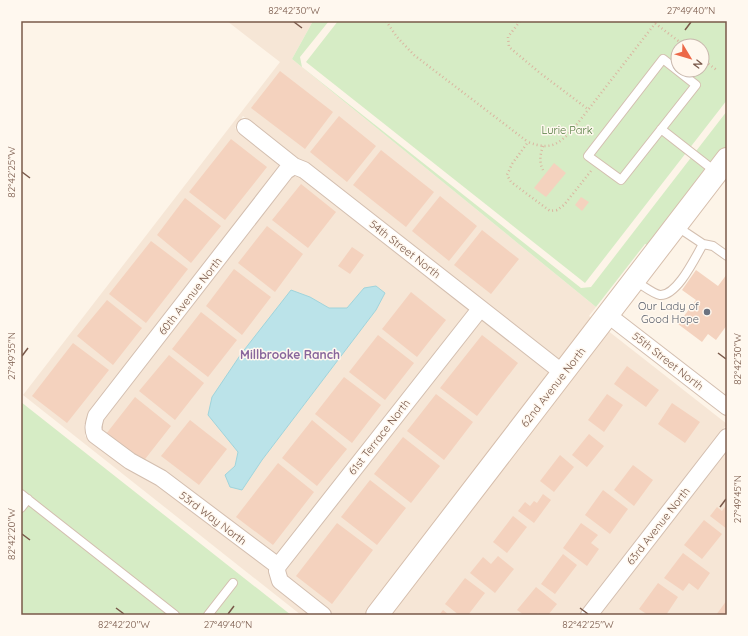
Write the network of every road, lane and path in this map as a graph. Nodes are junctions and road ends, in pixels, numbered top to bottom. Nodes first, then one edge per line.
1 (386, 21) edge
2 (520, 21) edge
3 (652, 21) edge
4 (656, 22) edge
5 (675, 38) edge
6 (710, 65) edge
7 (718, 71) dead end
8 (589, 110) junction
9 (245, 127) dead end
10 (661, 129) junction
11 (528, 142) junction
12 (543, 146) junction
13 (597, 162) junction
14 (294, 166) junction
15 (722, 166) edge
16 (544, 170) dead end
17 (676, 226) junction
18 (703, 244) junction
19 (727, 256) edge
20 (634, 280) junction
21 (480, 308) junction
22 (608, 315) junction
23 (563, 373) junction
24 (727, 407) edge
25 (93, 430) joint
26 (727, 437) edge
27 (21, 494) edge
28 (28, 499) junction
29 (21, 508) edge
30 (278, 566) junction
31 (233, 583) dead end
32 (173, 615) edge
33 (208, 615) edge
34 (323, 615) edge
35 (377, 615) edge
36 (589, 615) edge

1 - 11 path
2 - 8 path
3 - 4 path
4 - 5 path
4 - 8 path
6 - 7 path
8 - 12 path
9 - 14 street, 54th Street North
10 - 13 lane
10 - 13 lane
10 - 15 lane
11 - 12 path
11 - 13 path
12 - 16 path
14 - 21 street, 54th Street North
14 - 25 street, 60th Avenue North
15 - 17 street, 62nd Avenue North
17 - 18 lane
17 - 20 street, 62nd Avenue North
18 - 19 lane
18 - 20 lane
20 - 22 street, 62nd Avenue North
21 - 23 street, 54th Street North
21 - 30 street, 61st Terrace North
22 - 23 street, 62nd Avenue North
22 - 24 street, 55th Street North
23 - 35 street, 62nd Avenue North
25 - 30 street, 53rd Way North
26 - 36 street, 63rd Avenue North
27 - 28 lane
28 - 29 lane
28 - 32 lane
30 - 34 street
31 - 33 lane

